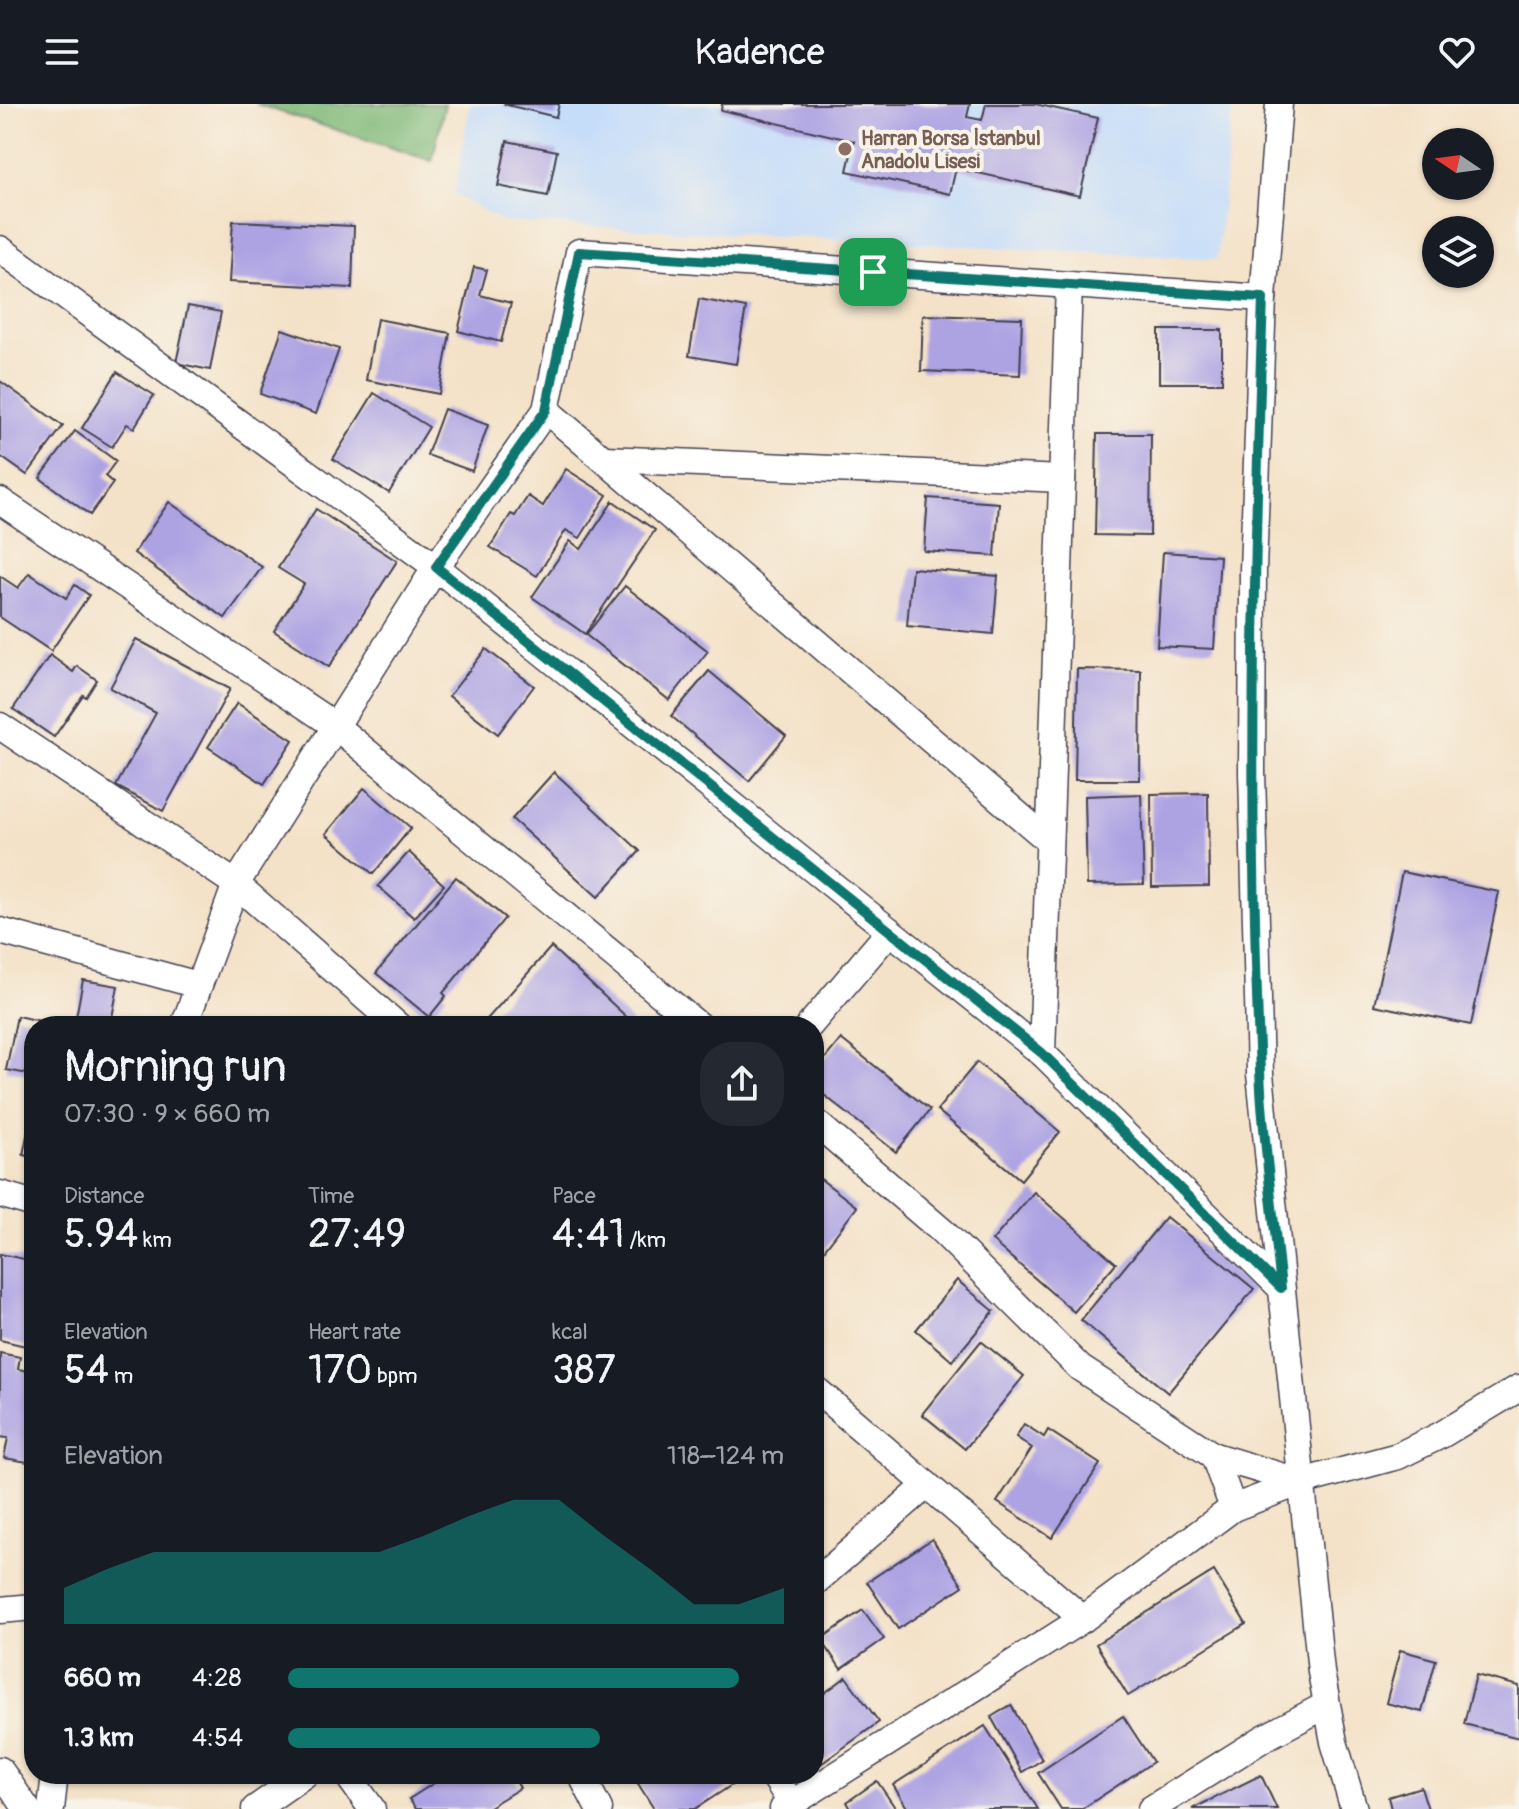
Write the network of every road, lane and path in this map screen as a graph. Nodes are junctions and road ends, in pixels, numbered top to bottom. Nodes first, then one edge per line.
1 (1279, 104) edge
2 (0, 249) edge
3 (1069, 285) junction
4 (1263, 298) junction
5 (546, 410) junction
6 (605, 459) junction
7 (1062, 479) junction
8 (0, 501) edge
9 (436, 567) junction
10 (334, 725) junction
11 (0, 726) edge
12 (1049, 841) junction
13 (236, 884) junction
14 (890, 931) junction
15 (0, 934) edge
16 (198, 985) junction
17 (187, 1016) edge
18 (387, 1016) edge
19 (687, 1016) edge
20 (818, 1016) edge
21 (1042, 1053) junction
22 (824, 1130) edge
23 (0, 1194) edge
24 (24, 1201) edge
25 (1281, 1288) junction
26 (1519, 1388) edge
27 (824, 1397) edge
28 (1214, 1456) junction
29 (1301, 1482) junction
30 (927, 1485) junction
31 (1233, 1508) junction
32 (824, 1574) edge
33 (24, 1608) edge
34 (0, 1610) edge
35 (1083, 1619) junction
36 (1326, 1705) junction
37 (0, 1770) edge
38 (824, 1783) edge
39 (54, 1784) edge
40 (291, 1784) edge
41 (354, 1784) edge
42 (586, 1784) edge
43 (778, 1784) edge
44 (823, 1784) edge
45 (788, 1806) edge
46 (27, 1809) edge
47 (51, 1809) edge
48 (255, 1809) edge
49 (372, 1809) edge
50 (599, 1809) edge
51 (1151, 1809) edge
52 (1354, 1809) edge

1 - 4 street
2 - 9 street
3 - 4 street
3 - 5 street
3 - 7 street
4 - 25 street
5 - 6 street
5 - 9 street
6 - 7 street
6 - 12 street
7 - 12 street
8 - 10 street
9 - 10 street
9 - 14 street
10 - 13 street
10 - 19 street
11 - 13 street
12 - 21 street
13 - 16 street
13 - 18 street
14 - 20 street
14 - 21 street
15 - 16 street
16 - 17 street
21 - 25 street
22 - 28 street
23 - 24 street
25 - 29 street
26 - 29 street
27 - 30 street
28 - 29 street
28 - 31 street
29 - 31 street
29 - 36 street
30 - 32 street
30 - 35 street
31 - 35 street
33 - 34 street
35 - 38 street
36 - 51 street
36 - 52 street
37 - 46 street
39 - 47 street
40 - 48 street
41 - 49 street
42 - 50 street
43 - 45 street
44 - 45 street

